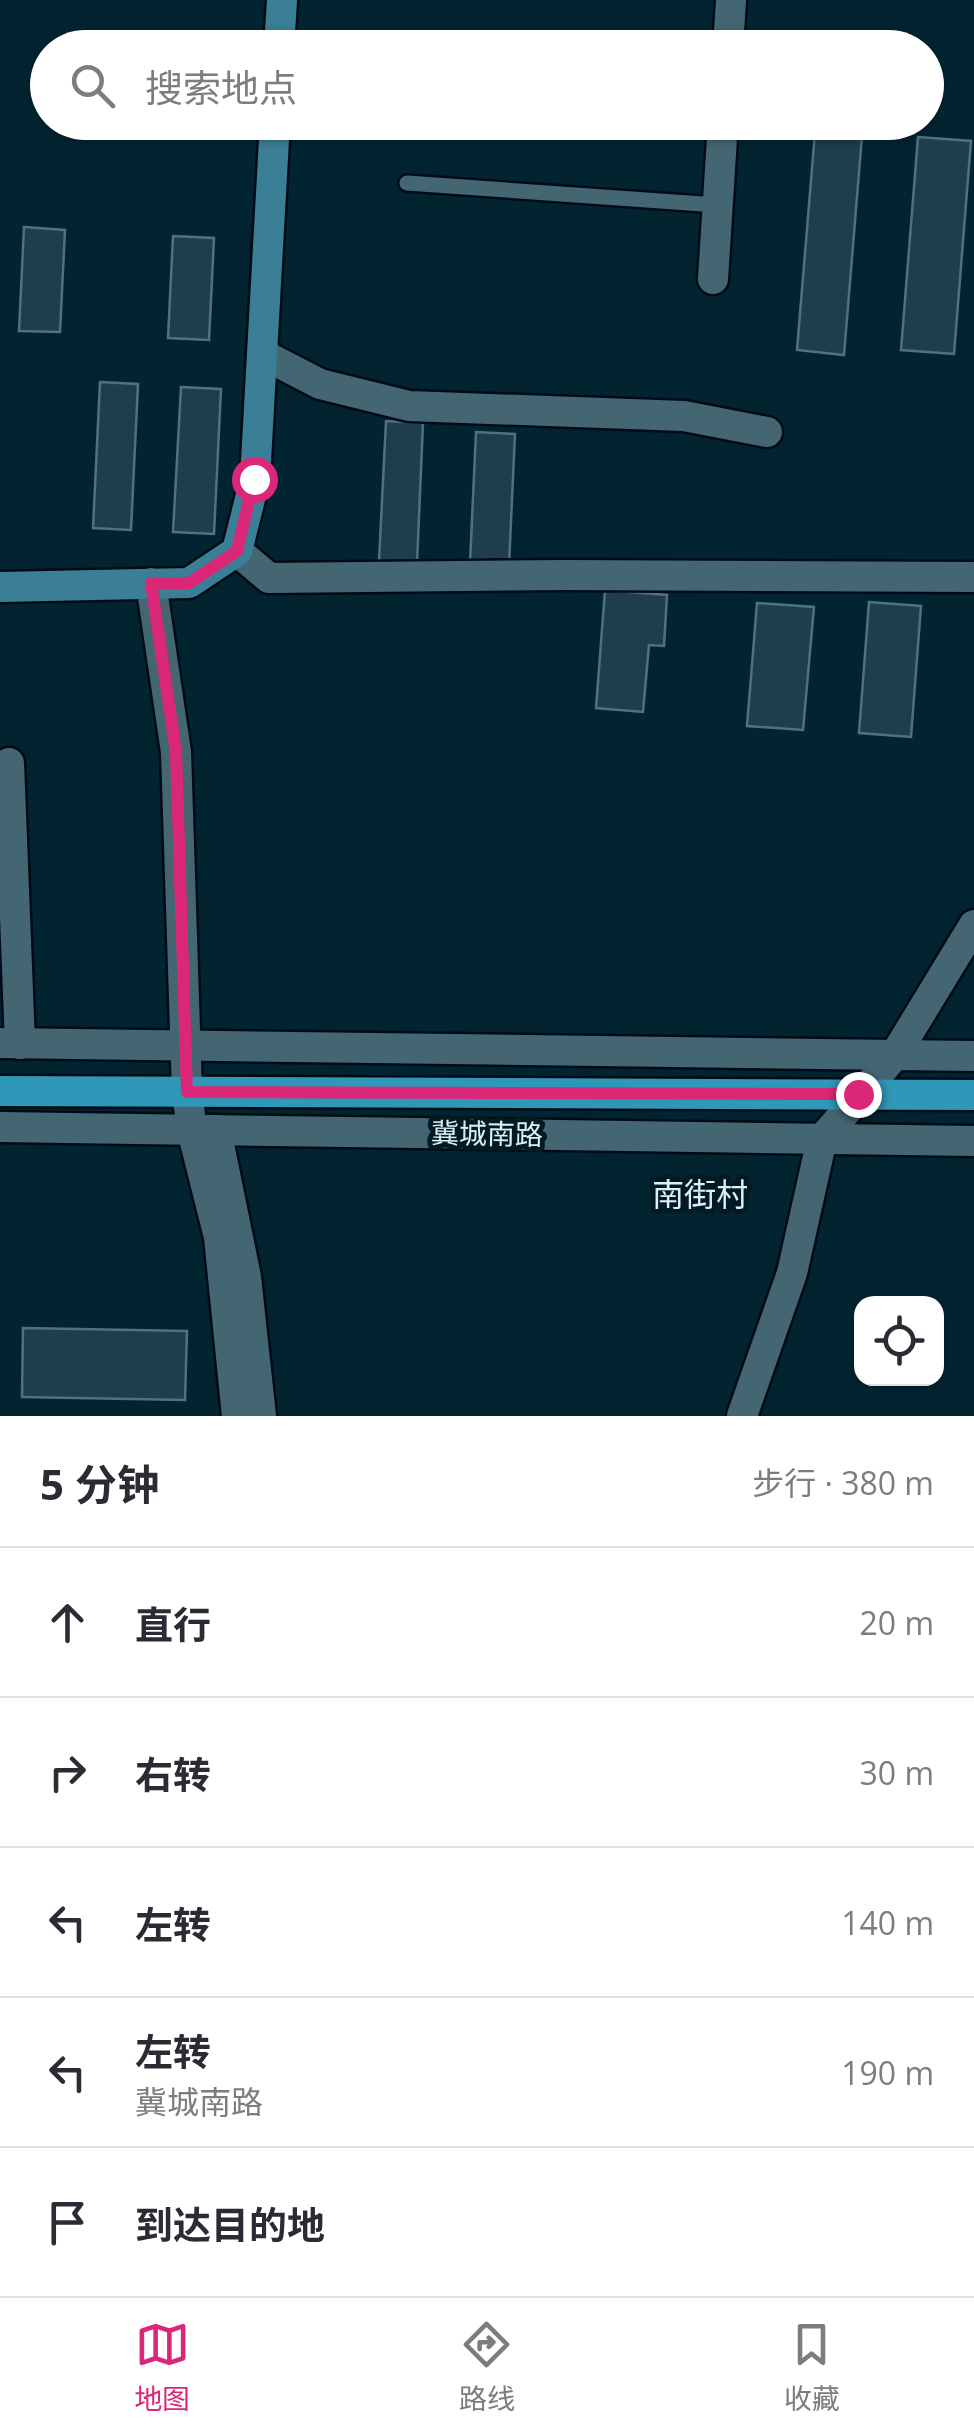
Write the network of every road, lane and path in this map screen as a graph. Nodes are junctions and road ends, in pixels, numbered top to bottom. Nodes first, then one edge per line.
1 (282, 0) edge
2 (730, 0) edge
3 (280, 30) edge
4 (729, 30) edge
5 (274, 140) edge
6 (722, 140) edge
7 (408, 183) dead end
8 (718, 205) junction
9 (713, 279) dead end
10 (262, 354) junction
11 (767, 432) dead end
12 (237, 551) junction
13 (974, 577) edge
14 (151, 583) junction
15 (0, 588) edge
16 (8, 763) dead end
17 (974, 925) edge
18 (10, 1043) edge
19 (184, 1046) junction
20 (896, 1055) junction
21 (974, 1056) edge
22 (0, 1092) edge
23 (187, 1092) junction
24 (858, 1094) junction
25 (974, 1095) edge
26 (0, 1127) edge
27 (204, 1130) junction
28 (822, 1139) junction
29 (974, 1141) edge
30 (236, 1416) edge
31 (261, 1416) edge
32 (742, 1416) edge

1 - 3 street
2 - 4 street
5 - 10 street
6 - 8 street
7 - 8 lane
8 - 9 street
10 - 11 street
10 - 12 street
12 - 13 street
12 - 14 street
14 - 15 street
14 - 19 street
16 - 18 street
17 - 20 street
18 - 19 street
19 - 20 street
19 - 23 street
20 - 21 street
20 - 24 street
22 - 23 main road, 冀城南路
23 - 24 main road, 冀城南路
23 - 27 street
24 - 25 main road, 冀城南路
24 - 28 street
26 - 27 street, 冀城南路
27 - 28 street, 冀城南路
27 - 30 street
27 - 31 street
28 - 29 street, 冀城南路
28 - 32 street

